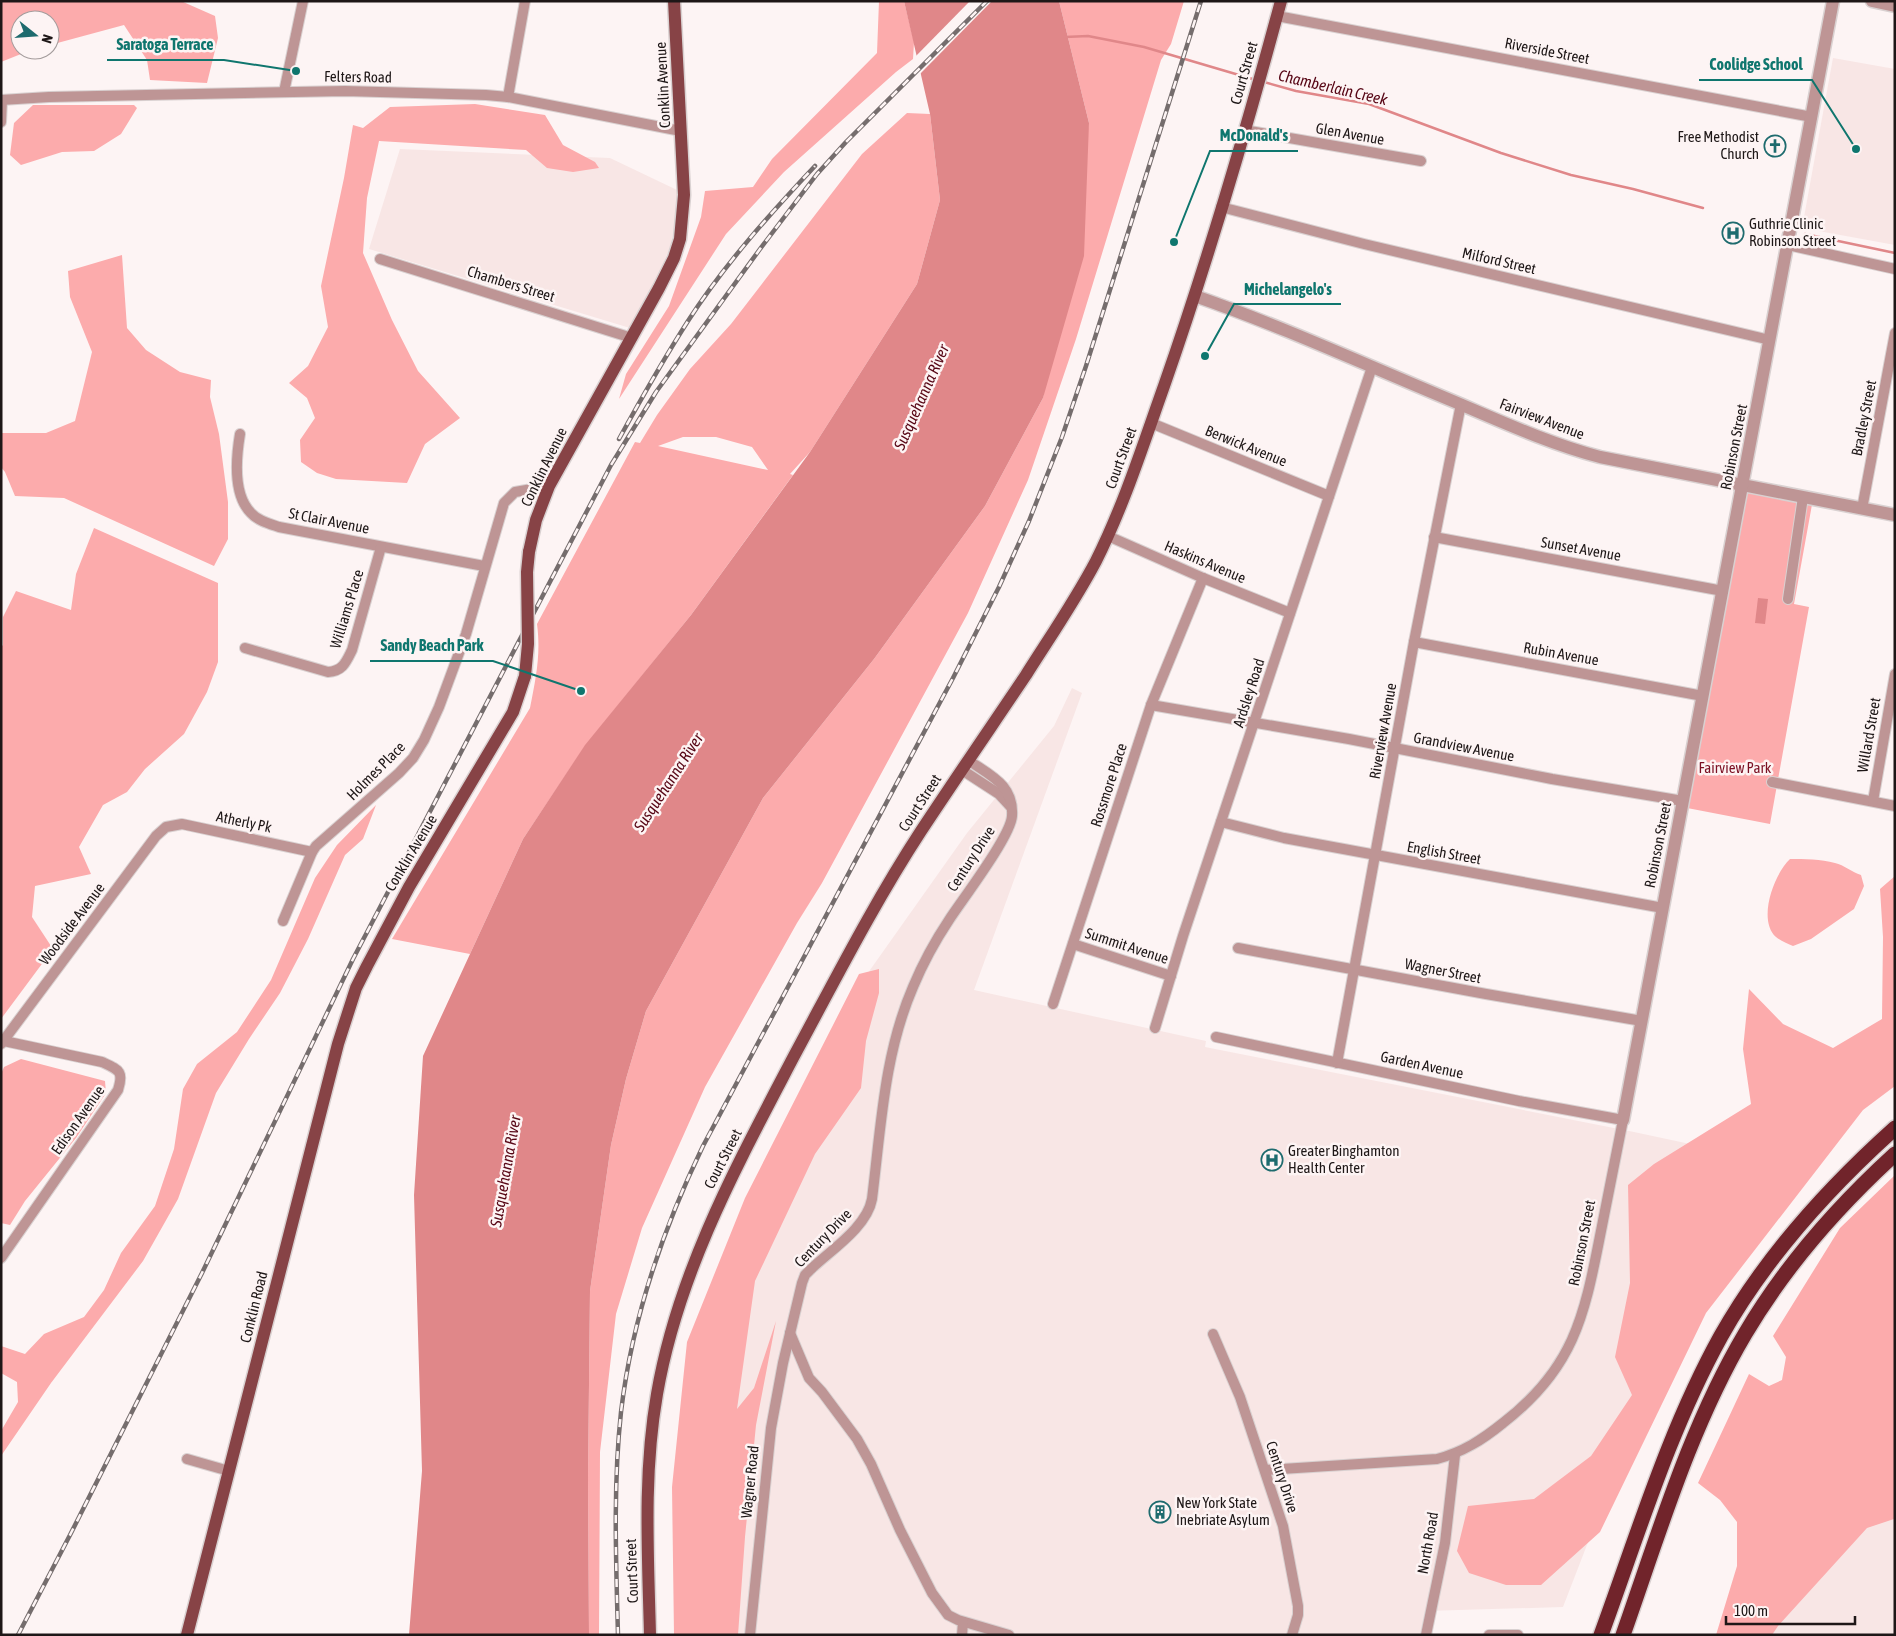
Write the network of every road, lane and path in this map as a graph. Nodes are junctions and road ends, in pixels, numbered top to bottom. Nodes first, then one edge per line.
1 (303, 1) edge
2 (525, 1) edge
3 (674, 1) edge
4 (1281, 1) edge
5 (1833, 1) edge
6 (1872, 1) edge
7 (1895, 6) edge
8 (1277, 16) junction
9 (284, 92) junction
10 (508, 98) junction
11 (1, 100) edge
12 (1812, 117) junction
13 (1, 122) edge
14 (1244, 130) junction
15 (681, 131) junction
16 (1421, 161) dead end
17 (1221, 207) junction
18 (1788, 245) junction
19 (380, 259) dead end
20 (1895, 269) edge
21 (1196, 296) junction
22 (1895, 333) edge
23 (632, 338) junction
24 (1770, 340) junction
25 (1372, 367) junction
26 (1461, 404) junction
27 (1151, 423) junction
28 (240, 434) dead end
29 (1743, 485) junction
30 (549, 486) junction
31 (1329, 496) junction
32 (1803, 497) junction
33 (1862, 509) junction
34 (1895, 515) edge
35 (1108, 536) junction
36 (1434, 538) junction
37 (381, 547) junction
38 (484, 566) junction
39 (1202, 578) junction
40 (1723, 591) junction
41 (1788, 599) dead end
42 (1290, 613) junction
43 (1414, 642) junction
44 (245, 648) dead end
45 (1895, 674) edge
46 (1703, 696) junction
47 (1151, 706) junction
48 (1255, 724) junction
49 (1395, 748) junction
50 (965, 765) junction
51 (1772, 782) dead end
52 (1683, 801) junction
53 (1873, 802) junction
54 (1895, 806) edge
55 (1221, 822) junction
56 (169, 826) joint
57 (312, 852) junction
58 (1374, 856) junction
59 (1663, 908) junction
60 (284, 921) dead end
61 (1073, 944) junction
62 (1238, 948) dead end
63 (1354, 970) junction
64 (1171, 976) junction
65 (356, 988) joint
66 (1053, 1004) dead end
67 (1642, 1021) junction
68 (1156, 1028) dead end
69 (1216, 1037) dead end
70 (2, 1042) edge
71 (1337, 1063) junction
72 (1623, 1120) junction
73 (1895, 1128) edge
74 (1895, 1154) edge
75 (1, 1258) edge
76 (790, 1334) junction
77 (1213, 1334) dead end
78 (1455, 1455) junction
79 (186, 1459) dead end
80 (1265, 1470) junction
81 (229, 1471) junction
82 (963, 1622) junction
83 (187, 1635) edge
84 (650, 1635) edge
85 (750, 1635) edge
86 (962, 1635) edge
87 (1009, 1635) edge
88 (1292, 1635) edge
89 (1426, 1635) edge
90 (1489, 1635) edge
91 (1518, 1635) edge
92 (1601, 1635) edge
93 (1623, 1635) edge

1 - 9 street
2 - 10 street
3 - 15 main road, Conklin Avenue
4 - 8 main road, Court Street
5 - 12 street, Robinson Street
6 - 7 street
8 - 12 street, Riverside Street
8 - 14 main road, Court Street
9 - 10 street, Felters Road
9 - 11 street, Felters Road
10 - 15 street, Felters Road
11 - 13 street
12 - 18 street, Robinson Street
14 - 16 street, Glen Avenue
14 - 17 main road, Court Street
15 - 23 main road, Conklin Avenue
17 - 21 main road, Court Street
17 - 24 street, Milford Street
18 - 20 street
18 - 24 street, Robinson Street
19 - 23 street, Chambers Street
21 - 25 street, Fairview Avenue
21 - 27 main road, Court Street
22 - 33 street, Bradley Street
23 - 30 main road, Conklin Avenue
24 - 29 street, Robinson Street
25 - 26 street, Fairview Avenue
25 - 31 street, Ardsley Road
26 - 29 street, Fairview Avenue
26 - 36 street, Riverview Avenue
27 - 31 street, Berwick Avenue
27 - 35 main road, Court Street
28 - 37 street, St Clair Avenue
29 - 32 street, Fairview Avenue
29 - 40 street, Robinson Street
30 - 38 street, Holmes Place
30 - 65 main road, Conklin Avenue, bridge
31 - 42 street, Ardsley Road
32 - 33 street, Fairview Avenue
32 - 41 street
33 - 34 street, Fairview Avenue
35 - 39 street, Haskins Avenue
35 - 50 main road, Court Street
36 - 40 street, Sunset Avenue
36 - 43 street, Riverview Avenue
37 - 38 street, St Clair Avenue
37 - 44 street, Williams Place
38 - 57 street, Holmes Place
39 - 42 street, Haskins Avenue
39 - 47 street, Rossmore Place
40 - 46 street, Robinson Street
42 - 48 street, Ardsley Road
43 - 46 street, Rubin Avenue
43 - 49 street, Riverview Avenue
45 - 53 street, Willard Street
46 - 52 street, Robinson Street
47 - 48 street, Grandview Avenue
47 - 61 street, Rossmore Place
48 - 49 street, Grandview Avenue
48 - 55 street, Ardsley Road
49 - 52 street, Grandview Avenue
49 - 58 street, Riverview Avenue
50 - 76 street, Century Drive
50 - 84 main road, Court Street
51 - 53 street
52 - 59 street, Robinson Street
53 - 54 street
55 - 58 street, English Street
55 - 64 street, Ardsley Road
56 - 57 street, Atherly Pk
56 - 70 street, Woodside Avenue
57 - 60 street, Holmes Place
58 - 59 street, English Street
58 - 63 street, Riverview Avenue
59 - 67 street, Robinson Street
61 - 64 street, Summit Avenue
61 - 66 street, Rossmore Place
62 - 63 street, Wagner Street
63 - 67 street, Wagner Street
63 - 71 street, Riverview Avenue
64 - 68 street, Ardsley Road
65 - 81 main road, Conklin Road
67 - 72 street, Robinson Street
69 - 71 street, Garden Avenue
70 - 75 street, Edison Avenue
71 - 72 street, Garden Avenue
72 - 78 street, Robinson Street
73 - 92 highway
74 - 93 highway
76 - 82 street
76 - 85 street, Wagner Road
77 - 80 street, Century Drive
78 - 80 street, Robinson Street
78 - 89 street, North Road
79 - 81 street
80 - 88 street, Century Drive
81 - 83 main road, Conklin Road
82 - 86 street
82 - 87 street
90 - 91 street

